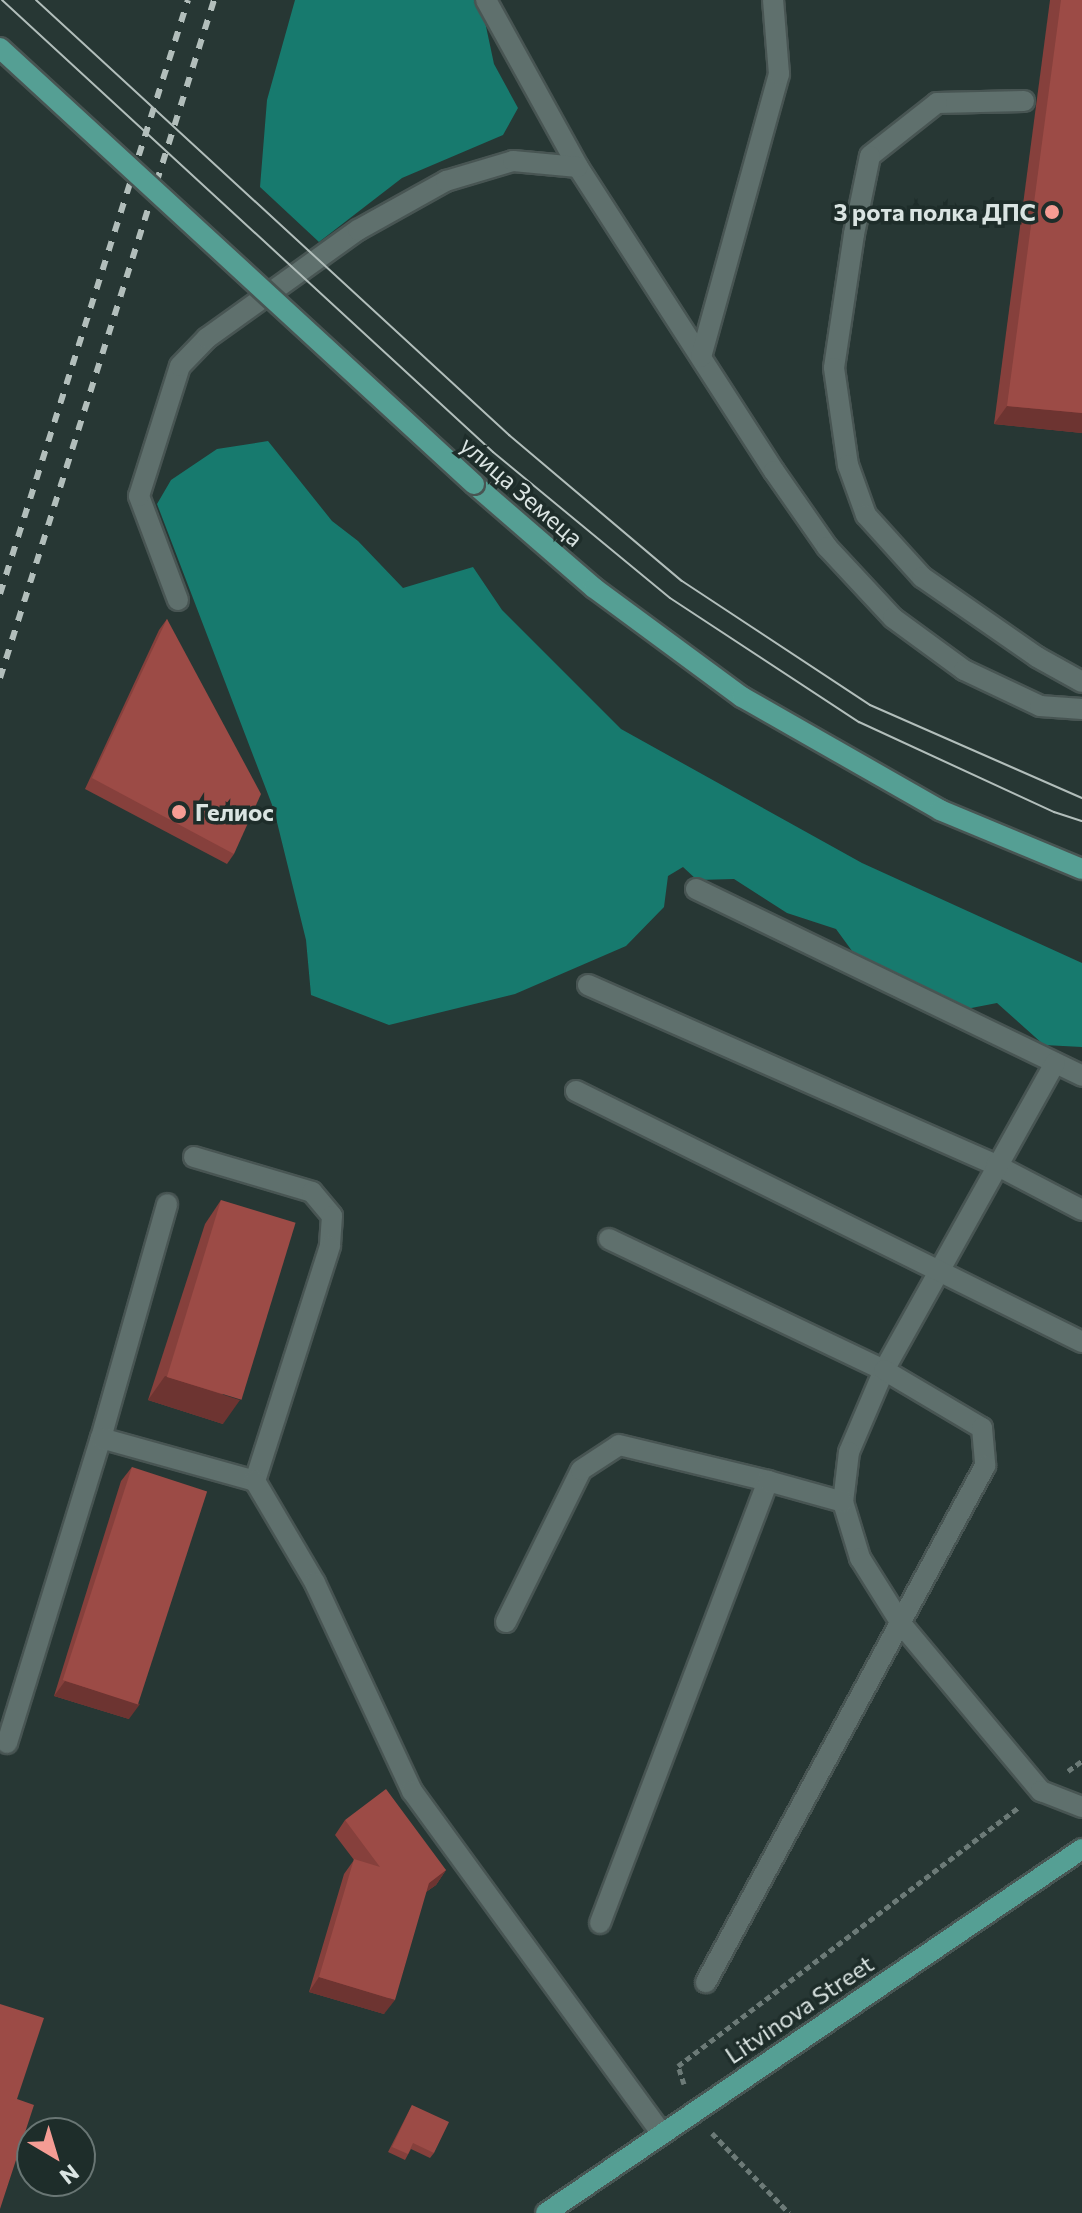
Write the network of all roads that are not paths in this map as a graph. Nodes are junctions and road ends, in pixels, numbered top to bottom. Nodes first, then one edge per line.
1 (486, 0) edge
2 (773, 0) edge
3 (0, 48) edge
4 (1024, 101) dead end
5 (578, 167) junction
6 (701, 357) junction
7 (178, 600) dead end
8 (1082, 682) edge
9 (1082, 709) edge
10 (1082, 869) edge
11 (696, 889) dead end
12 (588, 985) dead end
13 (1055, 1063) junction
14 (1082, 1076) edge
15 (576, 1091) dead end
16 (194, 1157) dead end
17 (996, 1165) junction
18 (167, 1204) dead end
19 (1082, 1210) edge
20 (609, 1239) dead end
21 (938, 1270) junction
22 (1082, 1342) edge
23 (884, 1370) junction
24 (101, 1438) junction
25 (255, 1481) junction
26 (768, 1481) junction
27 (843, 1502) junction
28 (506, 1622) dead end
29 (902, 1625) junction
30 (7, 1743) dead end
31 (1082, 1807) edge
32 (1082, 1849) edge
33 (600, 1923) dead end
34 (706, 1982) dead end
35 (661, 2132) junction
36 (546, 2213) edge

1 - 5 lane
2 - 6 lane
3 - 10 main road, улица Земеца, bridge
4 - 8 lane
5 - 6 lane
5 - 7 lane
6 - 9 lane
11 - 13 lane
12 - 17 lane
13 - 14 lane
13 - 17 lane
15 - 21 lane
16 - 25 lane
17 - 19 lane
17 - 21 lane
18 - 24 lane
20 - 23 lane
21 - 22 lane
21 - 23 lane
23 - 27 lane
23 - 29 lane
24 - 25 lane
24 - 30 lane
25 - 35 lane
26 - 27 lane
26 - 28 lane
26 - 33 lane
27 - 29 lane
29 - 31 lane
29 - 34 lane
32 - 35 main road, Litvinova Street
35 - 36 main road, Litvinova Street

